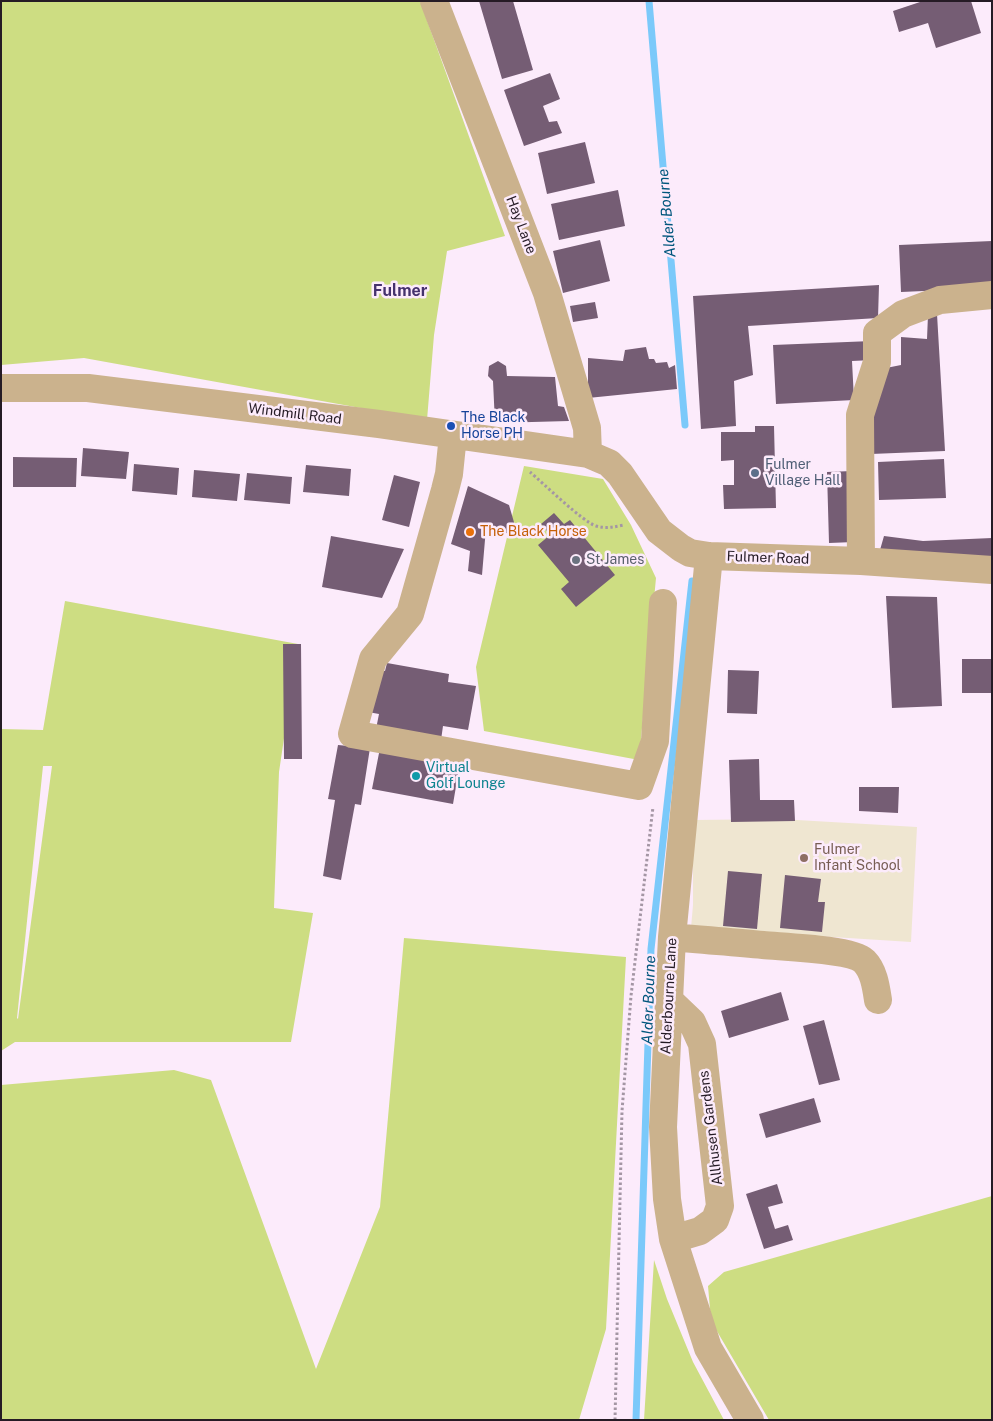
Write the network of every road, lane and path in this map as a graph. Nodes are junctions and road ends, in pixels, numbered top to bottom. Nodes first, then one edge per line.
1 (434, 1) edge
2 (992, 295) edge
3 (1, 388) edge
4 (453, 434) junction
5 (519, 444) junction
6 (588, 454) junction
7 (649, 516) junction
8 (710, 556) junction
9 (861, 561) junction
10 (992, 570) edge
11 (663, 603) dead end
12 (654, 803) dead end
13 (672, 937) junction
14 (669, 1000) junction
15 (878, 1000) dead end
16 (672, 1239) junction
17 (615, 1420) edge
18 (750, 1420) edge

1 - 6 street, Hay Lane
2 - 9 street
3 - 4 street, Windmill Road
4 - 5 street, Windmill Road
4 - 11 street
5 - 6 street, Windmill Road
5 - 7 path
6 - 7 street, Fulmer Road
7 - 8 street, Fulmer Road
8 - 9 street, Fulmer Road
8 - 13 street, Alderbourne Lane
9 - 10 street, Fulmer Road
12 - 17 path
13 - 14 street, Alderbourne Lane
13 - 15 street
14 - 16 street, Alderbourne Lane
14 - 16 street, Allhusen Gardens
16 - 18 street, Alderbourne Lane

